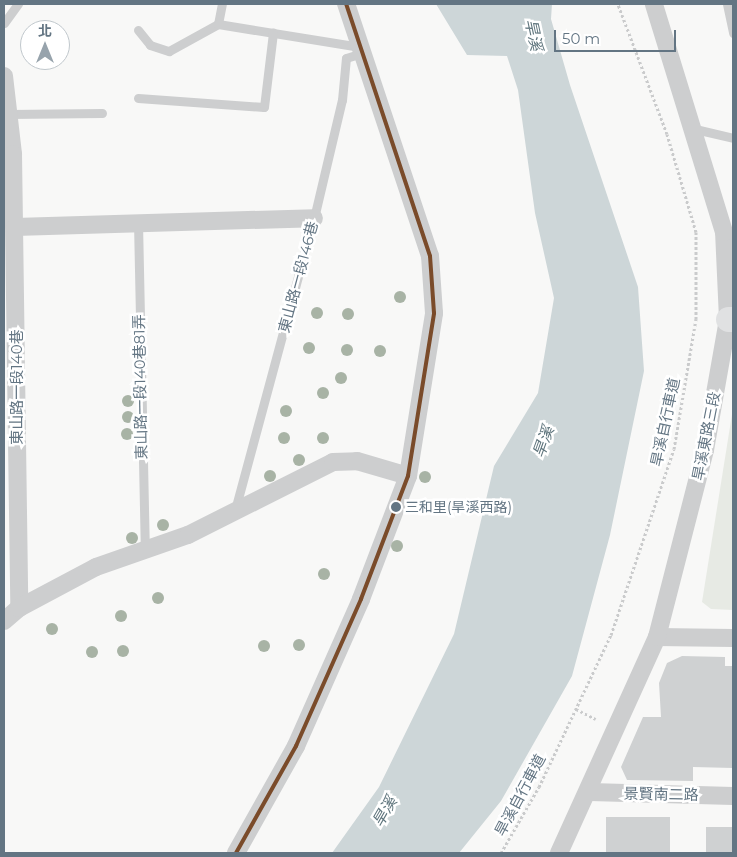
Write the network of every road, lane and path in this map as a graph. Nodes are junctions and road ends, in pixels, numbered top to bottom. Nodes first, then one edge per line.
1 (18, 4) edge
2 (222, 4) edge
3 (346, 4) edge
4 (618, 4) edge
5 (654, 4) edge
6 (727, 4) edge
7 (4, 23) edge
8 (218, 24) junction
9 (138, 30) dead end
10 (273, 33) junction
11 (733, 33) edge
12 (361, 50) junction
13 (4, 76) edge
14 (138, 98) dead end
15 (102, 113) dead end
16 (9, 114) junction
17 (694, 129) junction
18 (733, 138) edge
19 (314, 218) junction
20 (138, 221) junction
21 (15, 227) junction
22 (730, 319) edge
23 (408, 476) junction
24 (235, 511) junction
25 (145, 552) junction
26 (18, 608) junction
27 (4, 621) edge
28 (657, 637) junction
29 (733, 638) edge
30 (576, 709) junction
31 (596, 719) dead end
32 (590, 792) junction
33 (733, 796) edge
34 (236, 853) edge
35 (501, 853) edge
36 (559, 853) edge

1 - 7 lane
2 - 8 lane
3 - 12 street
4 - 30 path, 旱溪自行車道
5 - 17 street, 旱溪東路三段
6 - 11 lane
8 - 9 lane
8 - 10 lane
10 - 12 lane
10 - 14 lane
12 - 19 lane, 東山路一段146巷
12 - 23 street
13 - 16 street, 東山路一段140巷
15 - 16 lane
16 - 21 street, 東山路一段140巷
17 - 18 lane
17 - 22 street, 旱溪東路三段
19 - 20 street
19 - 24 lane, 東山路一段146巷
20 - 21 street
20 - 25 lane, 東山路一段140巷81弄
21 - 26 street, 東山路一段140巷
22 - 28 street, 旱溪東路三段
23 - 24 street
23 - 34 street
24 - 25 street
25 - 26 street
26 - 27 street
28 - 29 street
28 - 32 street, 旱溪東路三段
30 - 31 path
30 - 35 path, 旱溪自行車道
32 - 33 street, 景賢南二路
32 - 36 street, 旱溪東路三段

